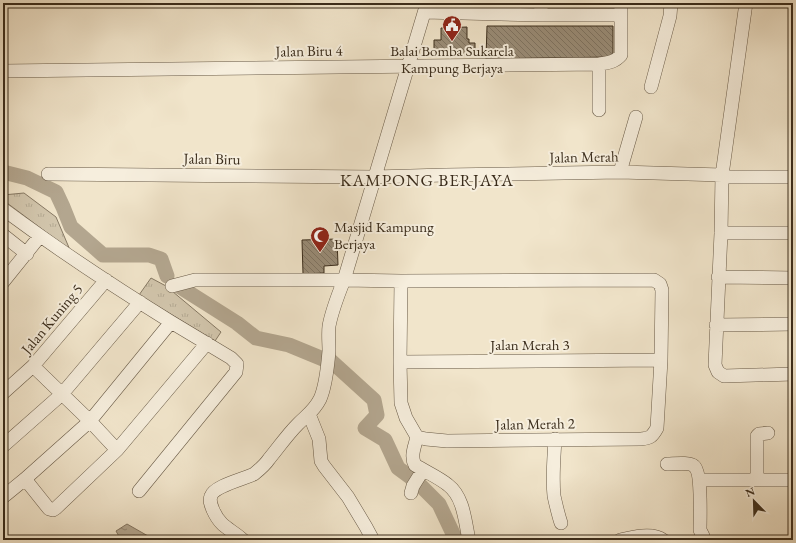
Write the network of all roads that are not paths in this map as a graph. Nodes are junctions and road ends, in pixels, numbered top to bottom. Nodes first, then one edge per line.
1 (671, 3) edge
2 (746, 3) edge
3 (426, 7) edge
4 (541, 9) edge
5 (583, 9) edge
6 (621, 9) edge
7 (600, 64) junction
8 (408, 66) junction
9 (3, 71) edge
10 (651, 87) dead end
11 (599, 110) dead end
12 (636, 117) dead end
13 (620, 172) junction
14 (48, 174) dead end
15 (722, 175) junction
16 (375, 177) junction
17 (793, 178) edge
18 (3, 209) edge
19 (720, 233) junction
20 (793, 233) edge
21 (3, 235) edge
22 (40, 236) junction
23 (26, 254) junction
24 (718, 277) junction
25 (793, 278) edge
26 (106, 280) junction
27 (344, 280) junction
28 (401, 281) junction
29 (3, 282) edge
30 (172, 286) dead end
31 (140, 302) junction
32 (171, 322) junction
33 (793, 324) edge
34 (716, 325) junction
35 (207, 343) junction
36 (661, 360) junction
37 (400, 362) junction
38 (33, 366) junction
39 (793, 374) edge
40 (3, 393) edge
41 (62, 394) junction
42 (309, 414) junction
43 (90, 421) junction
44 (768, 433) dead end
45 (417, 437) junction
46 (555, 439) junction
47 (3, 446) edge
48 (117, 450) junction
49 (667, 464) dead end
50 (25, 479) junction
51 (700, 480) junction
52 (757, 480) junction
53 (793, 480) edge
54 (139, 491) dead end
55 (3, 497) edge
56 (561, 523) dead end
57 (464, 538) edge
58 (243, 540) edge
59 (372, 540) edge
60 (620, 540) edge
61 (663, 540) edge
62 (704, 540) edge

1 - 10 street
2 - 15 street
3 - 4 street
3 - 8 street
4 - 5 street
5 - 6 street
6 - 7 street, Jalan Biru 4
7 - 8 street, Jalan Biru 4
7 - 11 street
8 - 9 street, Jalan Biru 4
8 - 16 street
12 - 13 street
13 - 15 street, Jalan Merah
13 - 16 street, Jalan Merah
14 - 16 street, Jalan Biru
15 - 17 street, Jalan Merah
15 - 19 street
16 - 27 street
18 - 22 street
19 - 20 street
19 - 24 street
21 - 23 street
22 - 23 street
22 - 26 street
23 - 29 street
24 - 25 street
24 - 34 street
26 - 31 street
26 - 38 street, Jalan Kuning 5
27 - 28 street
27 - 30 street
27 - 42 street
28 - 36 street, Jalan Merah 2
28 - 37 street
31 - 32 street
31 - 41 street
32 - 35 street
32 - 43 street
33 - 34 street
34 - 39 street
35 - 48 street
35 - 54 street
36 - 37 street, Jalan Merah 3
36 - 46 street, Jalan Merah 2
37 - 45 street
38 - 40 street, Jalan Kuning 5
38 - 41 street
41 - 43 street
41 - 47 street
42 - 58 street
42 - 59 street
43 - 48 street
43 - 50 street
44 - 52 street
45 - 46 street, Jalan Merah 2
45 - 57 street
46 - 56 street
48 - 50 street
49 - 51 street
50 - 55 street
51 - 52 street
51 - 62 street
52 - 53 street
60 - 61 street

